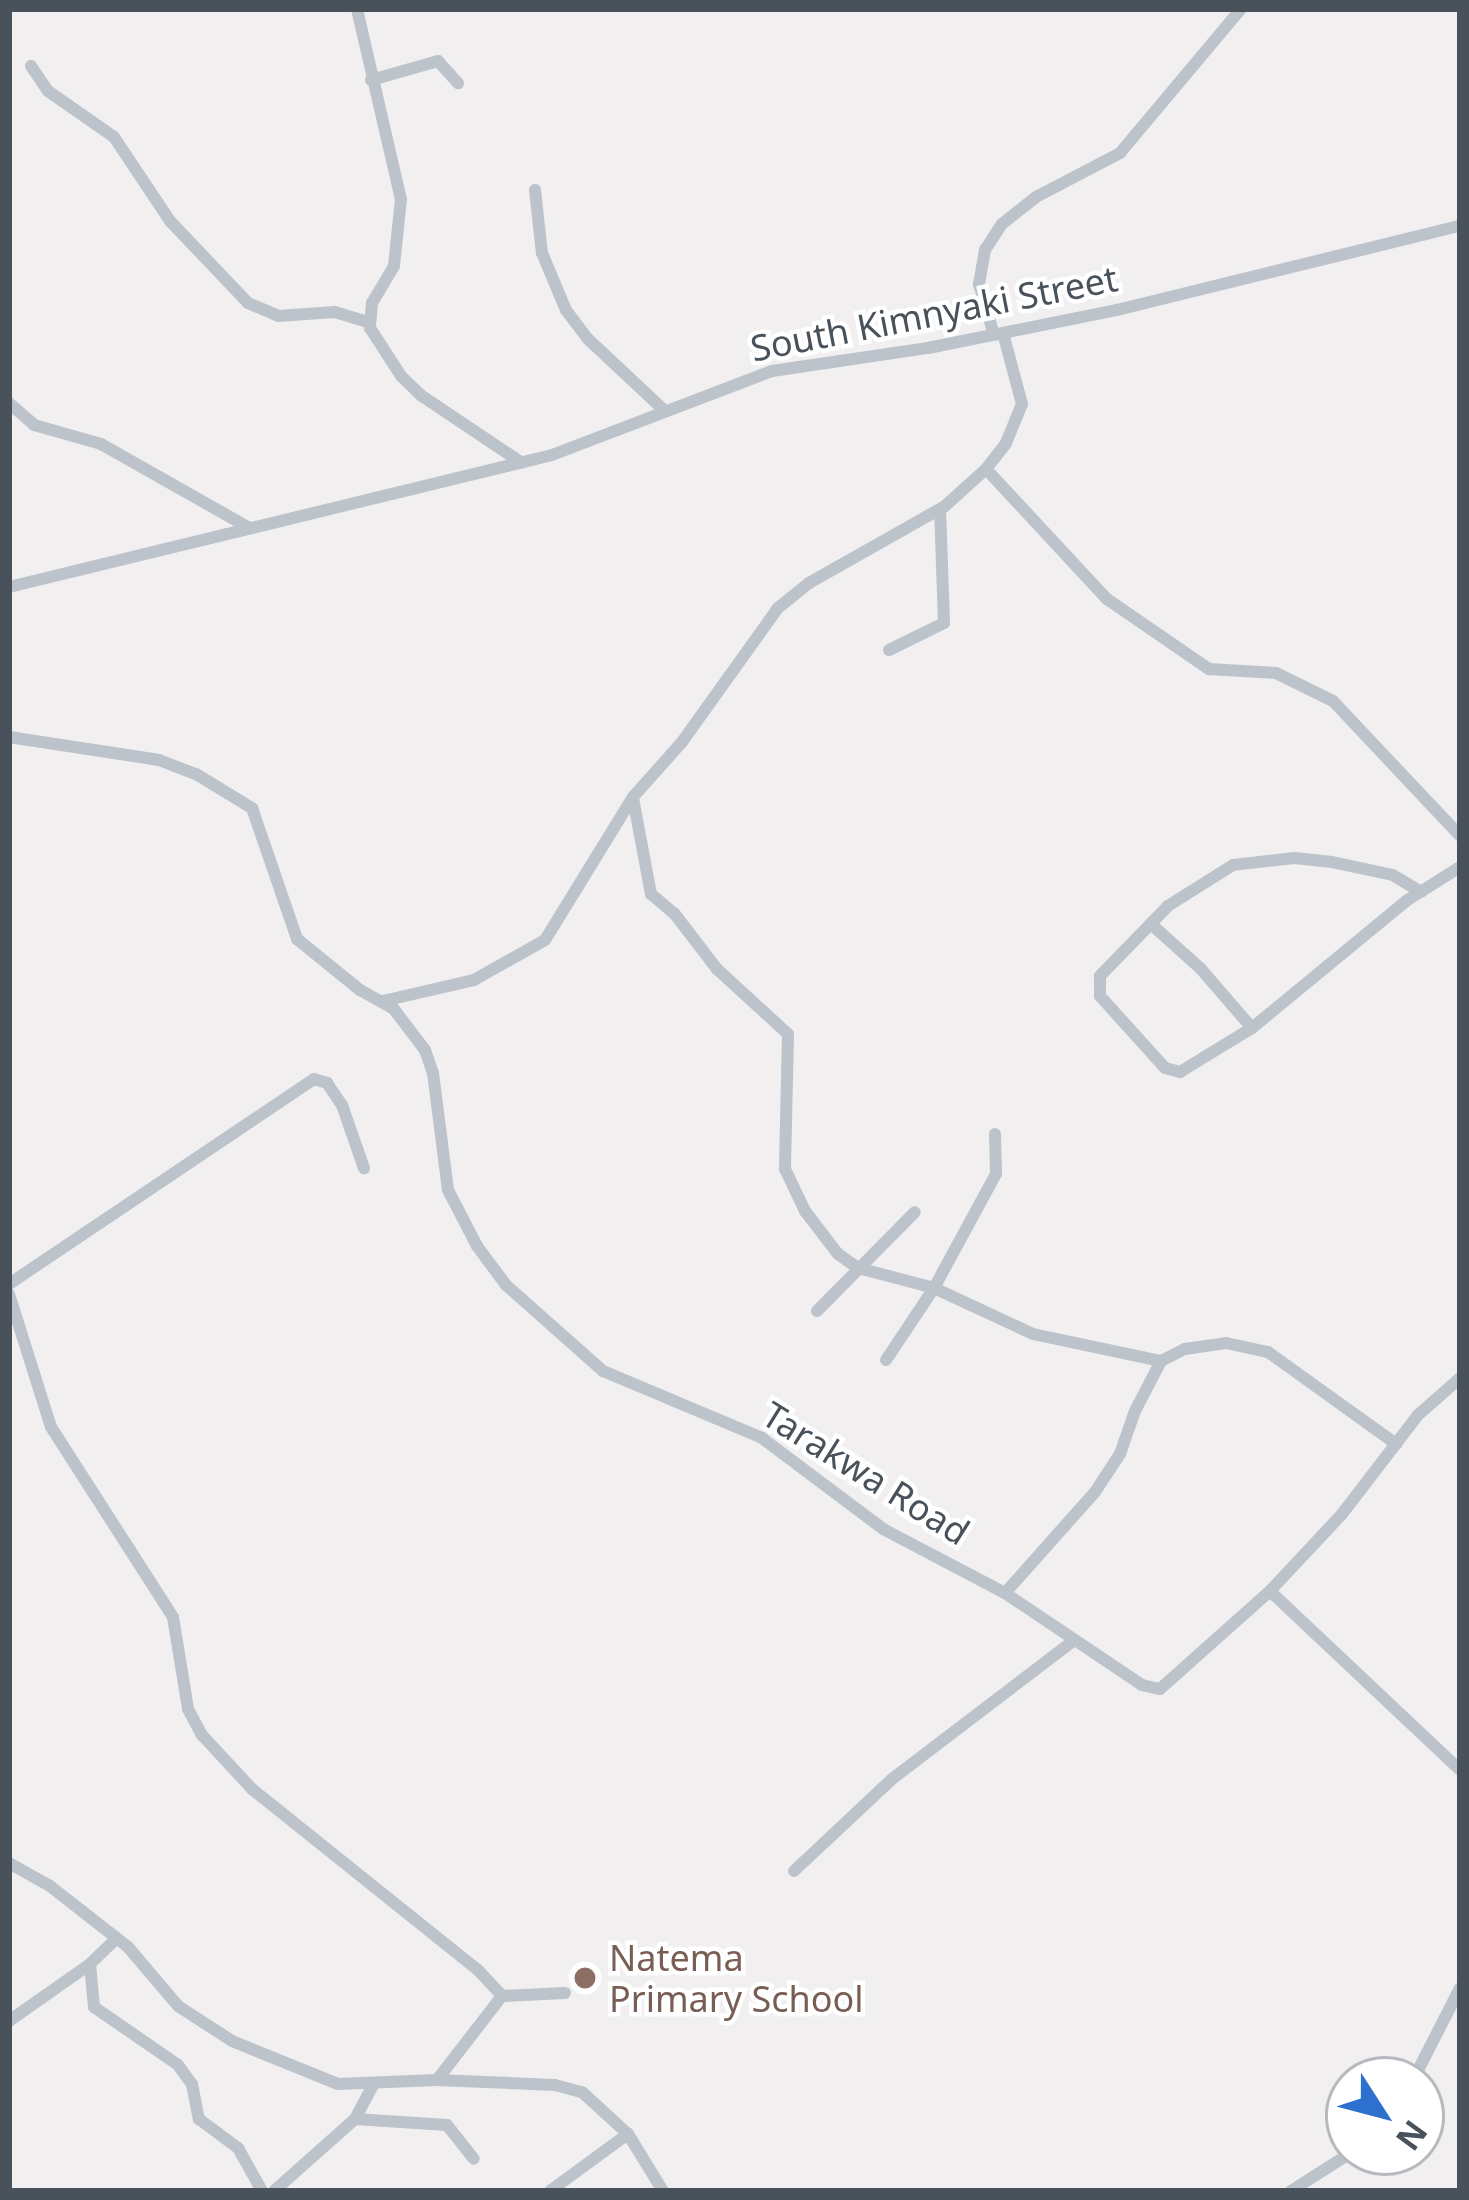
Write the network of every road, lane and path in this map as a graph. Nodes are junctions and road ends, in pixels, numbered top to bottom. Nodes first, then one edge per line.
1 (357, 9) edge
2 (1241, 9) edge
3 (31, 66) dead end
4 (371, 80) junction
5 (458, 83) dead end
6 (536, 190) dead end
7 (1460, 226) edge
8 (368, 322) junction
9 (999, 334) junction
10 (9, 403) edge
11 (664, 410) junction
12 (523, 463) junction
13 (986, 469) junction
14 (940, 510) junction
15 (248, 527) junction
16 (9, 587) edge
17 (889, 650) dead end
18 (9, 737) edge
19 (633, 796) junction
20 (1460, 836) edge
21 (1460, 867) edge
22 (1420, 892) junction
23 (1150, 924) junction
24 (382, 1001) junction
25 (1252, 1028) junction
26 (995, 1134) dead end
27 (364, 1168) dead end
28 (915, 1212) dead end
29 (858, 1268) junction
30 (9, 1284) edge
31 (934, 1288) junction
32 (9, 1294) edge
33 (817, 1311) dead end
34 (886, 1360) dead end
35 (1161, 1361) junction
36 (1460, 1378) edge
37 (1396, 1444) junction
38 (1270, 1591) junction
39 (1005, 1593) junction
40 (1072, 1642) junction
41 (1460, 1770) edge
42 (9, 1863) edge
43 (794, 1871) dead end
44 (117, 1938) junction
45 (90, 1964) junction
46 (1460, 1988) edge
47 (565, 1993) dead end
48 (502, 1996) junction
49 (9, 2021) edge
50 (1425, 2056) edge
51 (437, 2080) junction
52 (374, 2084) junction
53 (355, 2119) junction
54 (628, 2134) junction
55 (474, 2159) dead end
56 (1325, 2169) edge
57 (262, 2191) edge
58 (274, 2191) edge
59 (550, 2191) edge
60 (663, 2191) edge
61 (1291, 2191) edge

1 - 4 street
2 - 9 street
3 - 8 street
4 - 5 street
4 - 8 street
6 - 11 street
7 - 9 street, South Kimnyaki Street
8 - 12 street
9 - 11 street, South Kimnyaki Street
9 - 13 street
10 - 15 street
11 - 12 street, South Kimnyaki Street
12 - 15 street, South Kimnyaki Street
13 - 14 street
13 - 20 street
14 - 17 street
14 - 19 street
15 - 16 street, South Kimnyaki Street
18 - 24 street, Tarakwa Road
19 - 24 street
19 - 29 street
21 - 22 street
22 - 23 street
22 - 25 street
23 - 25 street
23 - 25 street
24 - 39 street, Tarakwa Road
26 - 31 street
27 - 30 street
28 - 29 street
29 - 31 street
29 - 33 street
31 - 34 street
31 - 35 street
32 - 48 street
35 - 37 street
35 - 39 street
36 - 37 street, Tarakwa Road
37 - 38 street, Tarakwa Road
38 - 40 street, Tarakwa Road
38 - 41 street
39 - 40 street, Tarakwa Road
40 - 43 street
42 - 44 street
44 - 45 street
44 - 52 street
45 - 49 street
45 - 57 street
46 - 50 street
47 - 48 street
48 - 51 street
51 - 52 street
51 - 54 street
52 - 53 street
53 - 55 street
53 - 58 street
54 - 59 street
54 - 60 street
56 - 61 street

